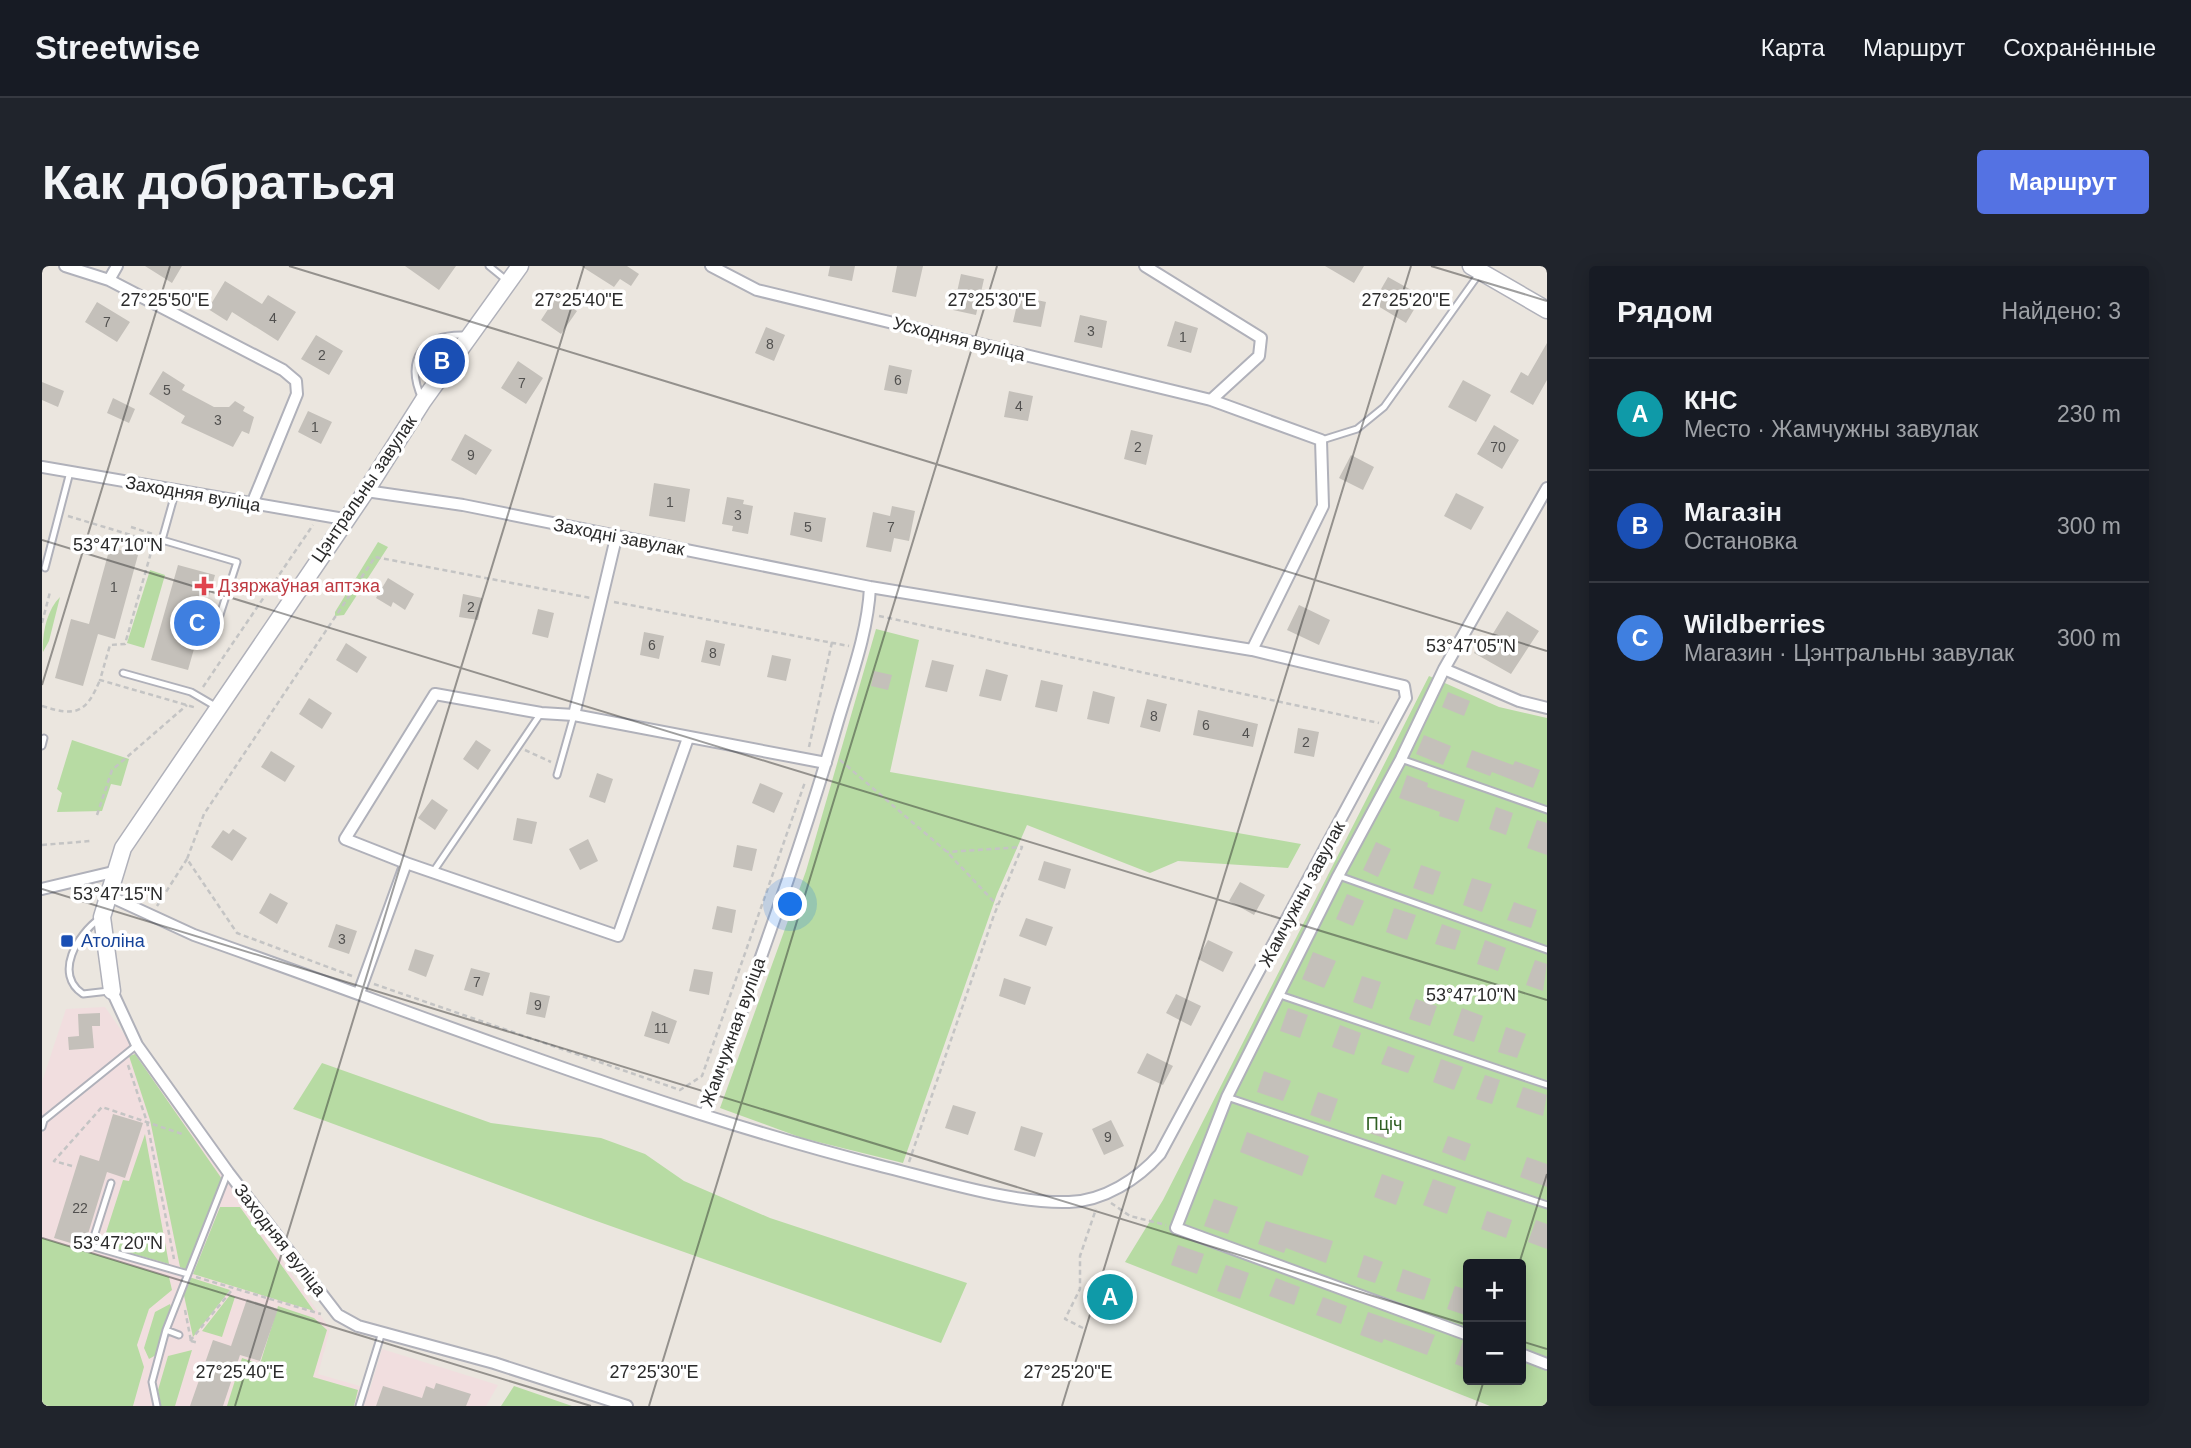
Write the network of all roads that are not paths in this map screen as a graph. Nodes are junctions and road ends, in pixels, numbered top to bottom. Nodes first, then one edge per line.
1 (65, 266) edge
2 (117, 266) edge
3 (489, 266) edge
4 (520, 266) edge
5 (711, 266) edge
6 (1145, 266) edge
7 (1476, 269) edge
8 (109, 281) junction
9 (508, 282) junction
10 (1547, 310) edge
11 (469, 335) junction
12 (1211, 400) junction
13 (423, 401) junction
14 (1321, 440) junction
15 (42, 467) edge
16 (70, 472) junction
17 (1547, 488) edge
18 (176, 491) junction
19 (366, 491) junction
20 (252, 504) junction
21 (344, 519) junction
22 (617, 538) junction
23 (45, 568) dead end
24 (870, 587) junction
25 (216, 627) dead end
26 (1252, 650) junction
27 (1444, 669) junction
28 (123, 673) dead end
29 (218, 708) junction
30 (1547, 708) edge
31 (541, 713) junction
32 (574, 715) junction
33 (44, 738) dead end
34 (688, 738) junction
35 (42, 746) edge
36 (1401, 760) junction
37 (826, 763) junction
38 (557, 775) dead end
39 (1547, 810) edge
40 (405, 863) junction
41 (114, 872) junction
42 (433, 872) junction
43 (1338, 876) junction
44 (42, 889) edge
45 (107, 895) junction
46 (102, 917) junction
47 (1547, 950) edge
48 (112, 991) junction
49 (359, 993) junction
50 (1280, 995) junction
51 (137, 1045) junction
52 (1547, 1085) edge
53 (1227, 1097) junction
54 (705, 1114) junction
55 (42, 1127) edge
56 (228, 1172) junction
57 (111, 1183) dead end
58 (1547, 1205) edge
59 (188, 1274) junction
60 (166, 1330) junction
61 (382, 1332) junction
62 (1463, 1333) edge
63 (179, 1335) dead end
64 (1526, 1356) edge
65 (1547, 1364) edge
66 (157, 1406) edge
67 (359, 1406) edge
68 (627, 1406) edge

1 - 8 street
2 - 8 street
3 - 9 lane
4 - 9 street, Цэнтральны завулак
5 - 12 street, Усходняя вуліца
6 - 12 street
7 - 10 street
7 - 14 lane
8 - 20 street
9 - 11 street, Цэнтральны завулак
11 - 13 street, Цэнтральны завулак
11 - 13 lane
12 - 14 street, Усходняя вуліца
13 - 19 street, Цэнтральны завулак
14 - 26 street
15 - 16 street, Заходняя вуліца
16 - 18 street, Заходняя вуліца
16 - 23 lane
17 - 27 street
18 - 20 street, Заходняя вуліца
18 - 25 lane
19 - 21 street, Цэнтральны завулак
19 - 22 street, Заходні завулак
20 - 21 street, Заходняя вуліца
21 - 29 street, Цэнтральны завулак
22 - 24 street, Заходні завулак
22 - 32 street
24 - 26 street, Жамчужны завулак
24 - 37 street, Жамчужная вуліца
26 - 54 street, Жамчужны завулак
27 - 30 street
27 - 36 street
28 - 29 lane
29 - 41 street, Цэнтральны завулак
31 - 32 street
31 - 40 street
31 - 42 lane
32 - 34 street
32 - 38 lane
33 - 35 lane
34 - 37 street
34 - 42 street
36 - 39 lane
36 - 43 street
37 - 54 street, Жамчужная вуліца
40 - 42 street
40 - 49 street
41 - 44 street
41 - 45 street, Цэнтральны завулак
43 - 47 lane
43 - 50 street
45 - 46 street, Заходняя вуліца
45 - 49 street, Жамчужная вуліца
46 - 48 street, Заходняя вуліца
46 - 48 lane
48 - 51 street, Заходняя вуліца
49 - 54 street, Жамчужная вуліца
50 - 52 lane
50 - 53 street
51 - 55 lane
51 - 56 street, Заходняя вуліца
53 - 58 lane
53 - 62 street
56 - 59 lane
56 - 61 street, Заходняя вуліца
57 - 59 lane
59 - 60 lane
60 - 63 lane
60 - 66 lane
61 - 67 lane
61 - 68 street, Заходняя вуліца
64 - 65 street

